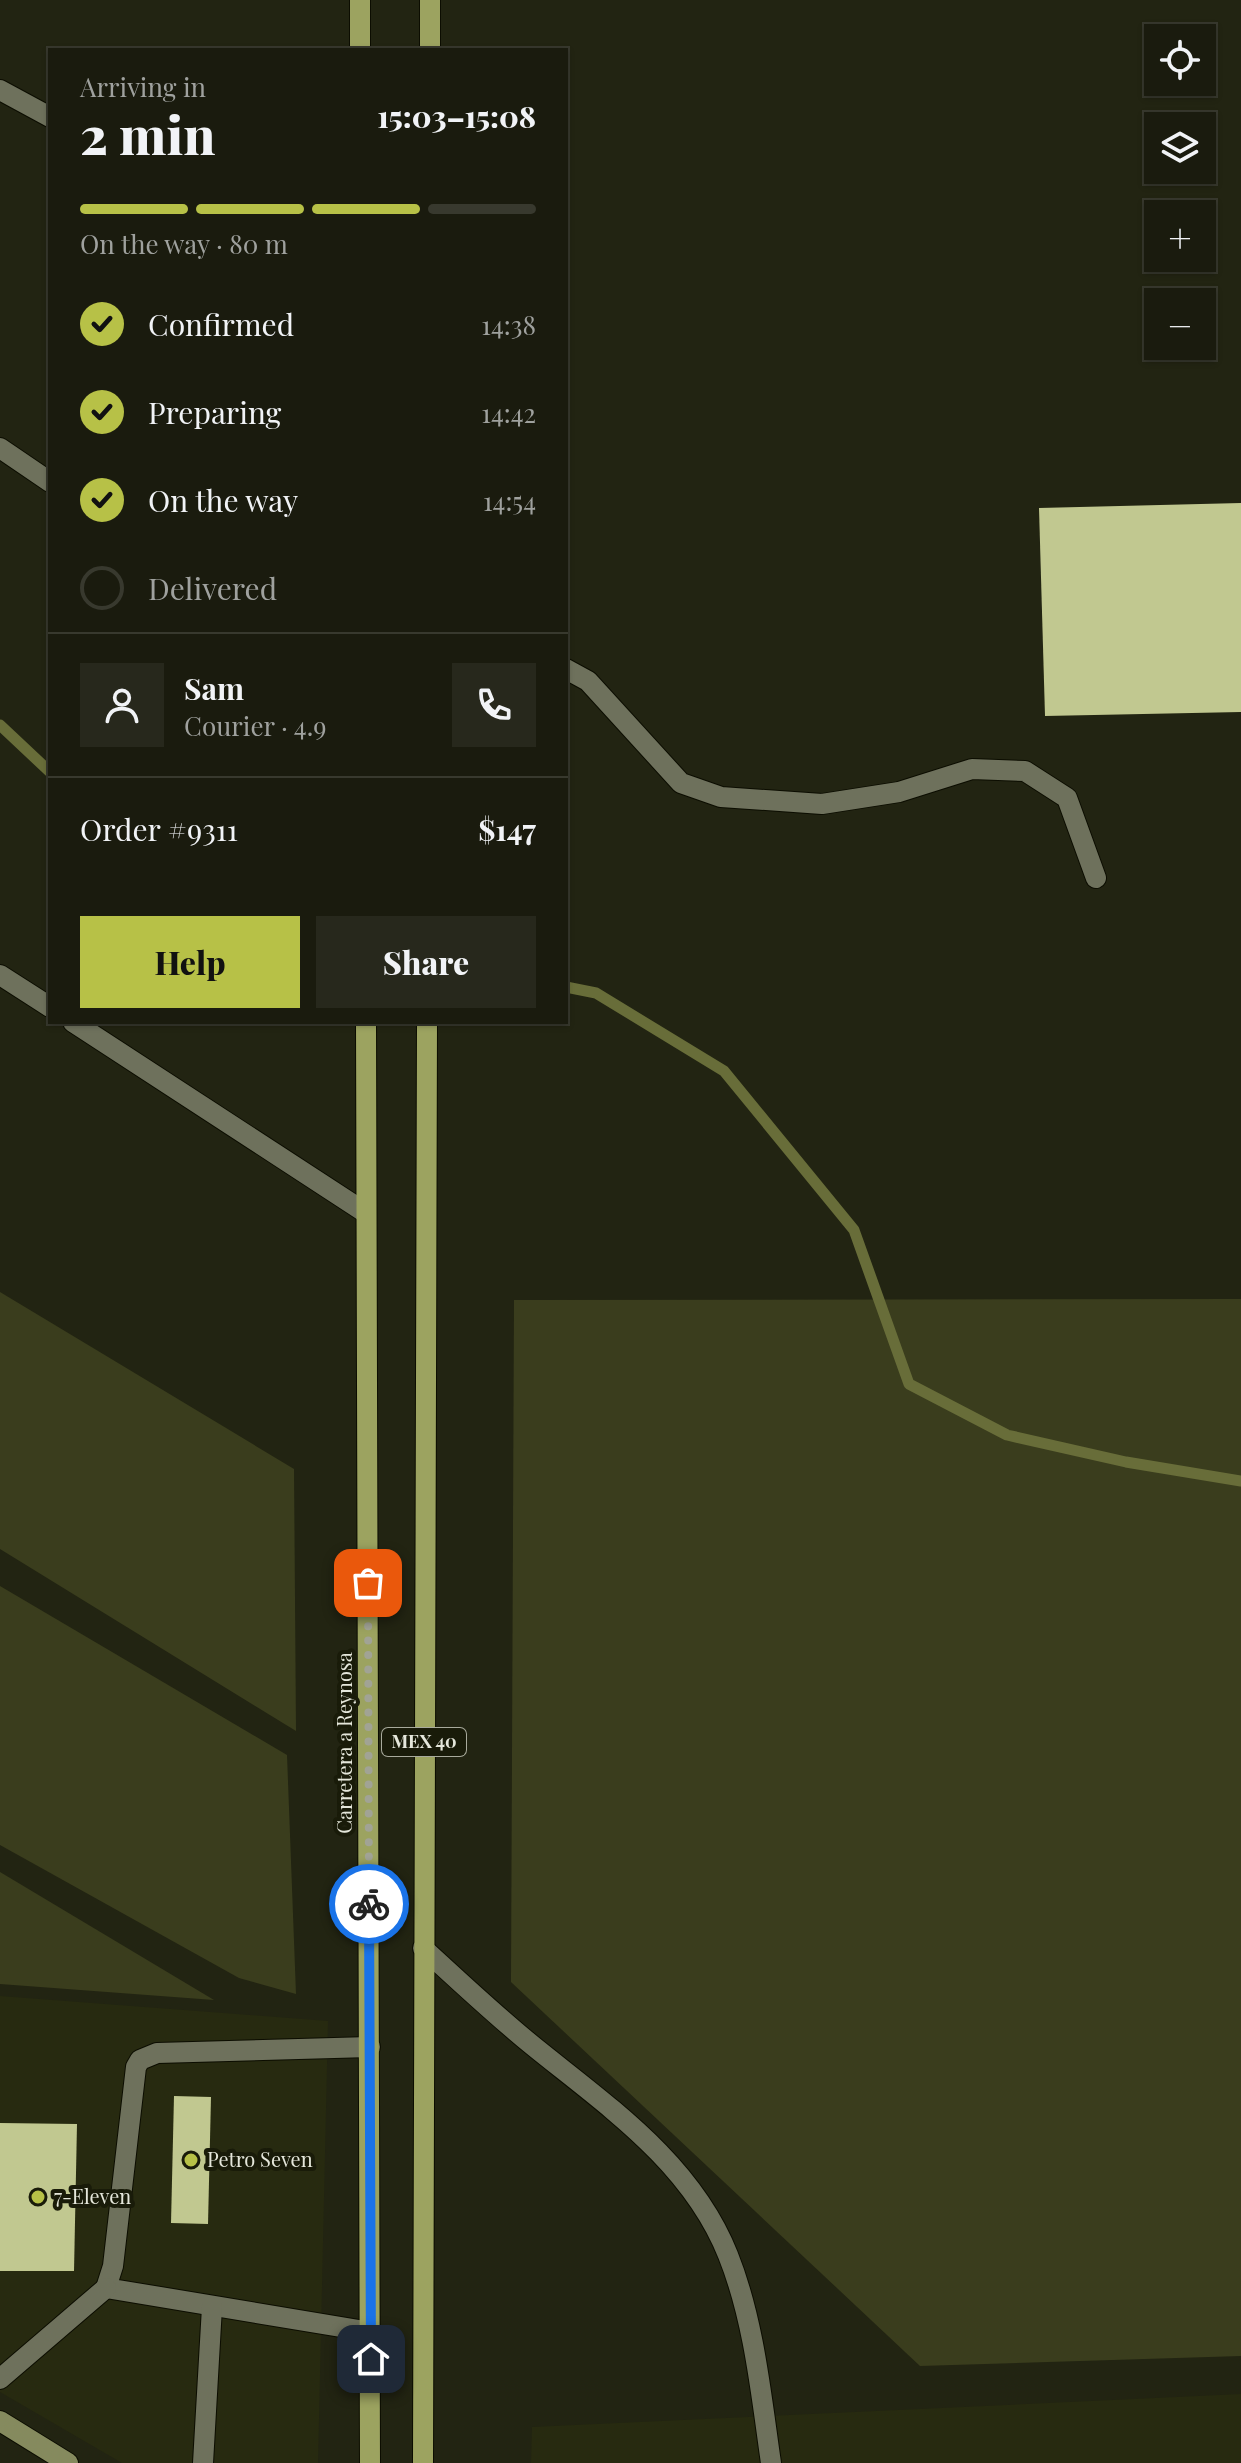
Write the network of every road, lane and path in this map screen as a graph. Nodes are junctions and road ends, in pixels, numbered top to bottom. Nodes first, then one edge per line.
1 (360, 0) edge
2 (430, 0) edge
3 (360, 48) edge
4 (430, 48) edge
5 (0, 90) edge
6 (48, 116) edge
7 (0, 448) edge
8 (48, 481) edge
9 (568, 670) edge
10 (1096, 878) dead end
11 (0, 975) edge
12 (48, 1006) edge
13 (76, 1024) edge
14 (366, 1024) edge
15 (427, 1024) edge
16 (366, 1213) junction
17 (423, 1948) junction
18 (370, 2047) junction
19 (106, 2288) junction
20 (212, 2307) junction
21 (371, 2332) junction
22 (0, 2379) edge
23 (0, 2421) edge
24 (68, 2463) edge
25 (203, 2463) edge
26 (370, 2463) edge
27 (423, 2463) edge
28 (771, 2463) edge

1 - 3 main road
2 - 4 main road
5 - 6 lane
7 - 8 lane
9 - 10 lane
11 - 12 lane
13 - 16 lane
14 - 16 main road, Carretera a Reynosa / MEX 40
15 - 17 main road, MEX 40
16 - 18 main road, Carretera a Reynosa / MEX 40
17 - 27 main road, MEX 40
17 - 28 lane
18 - 19 lane
18 - 21 main road, Carretera a Reynosa / MEX 40
19 - 20 lane
19 - 22 lane
20 - 21 lane
20 - 25 lane
21 - 26 main road, Carretera a Reynosa / MEX 40
23 - 24 main road

